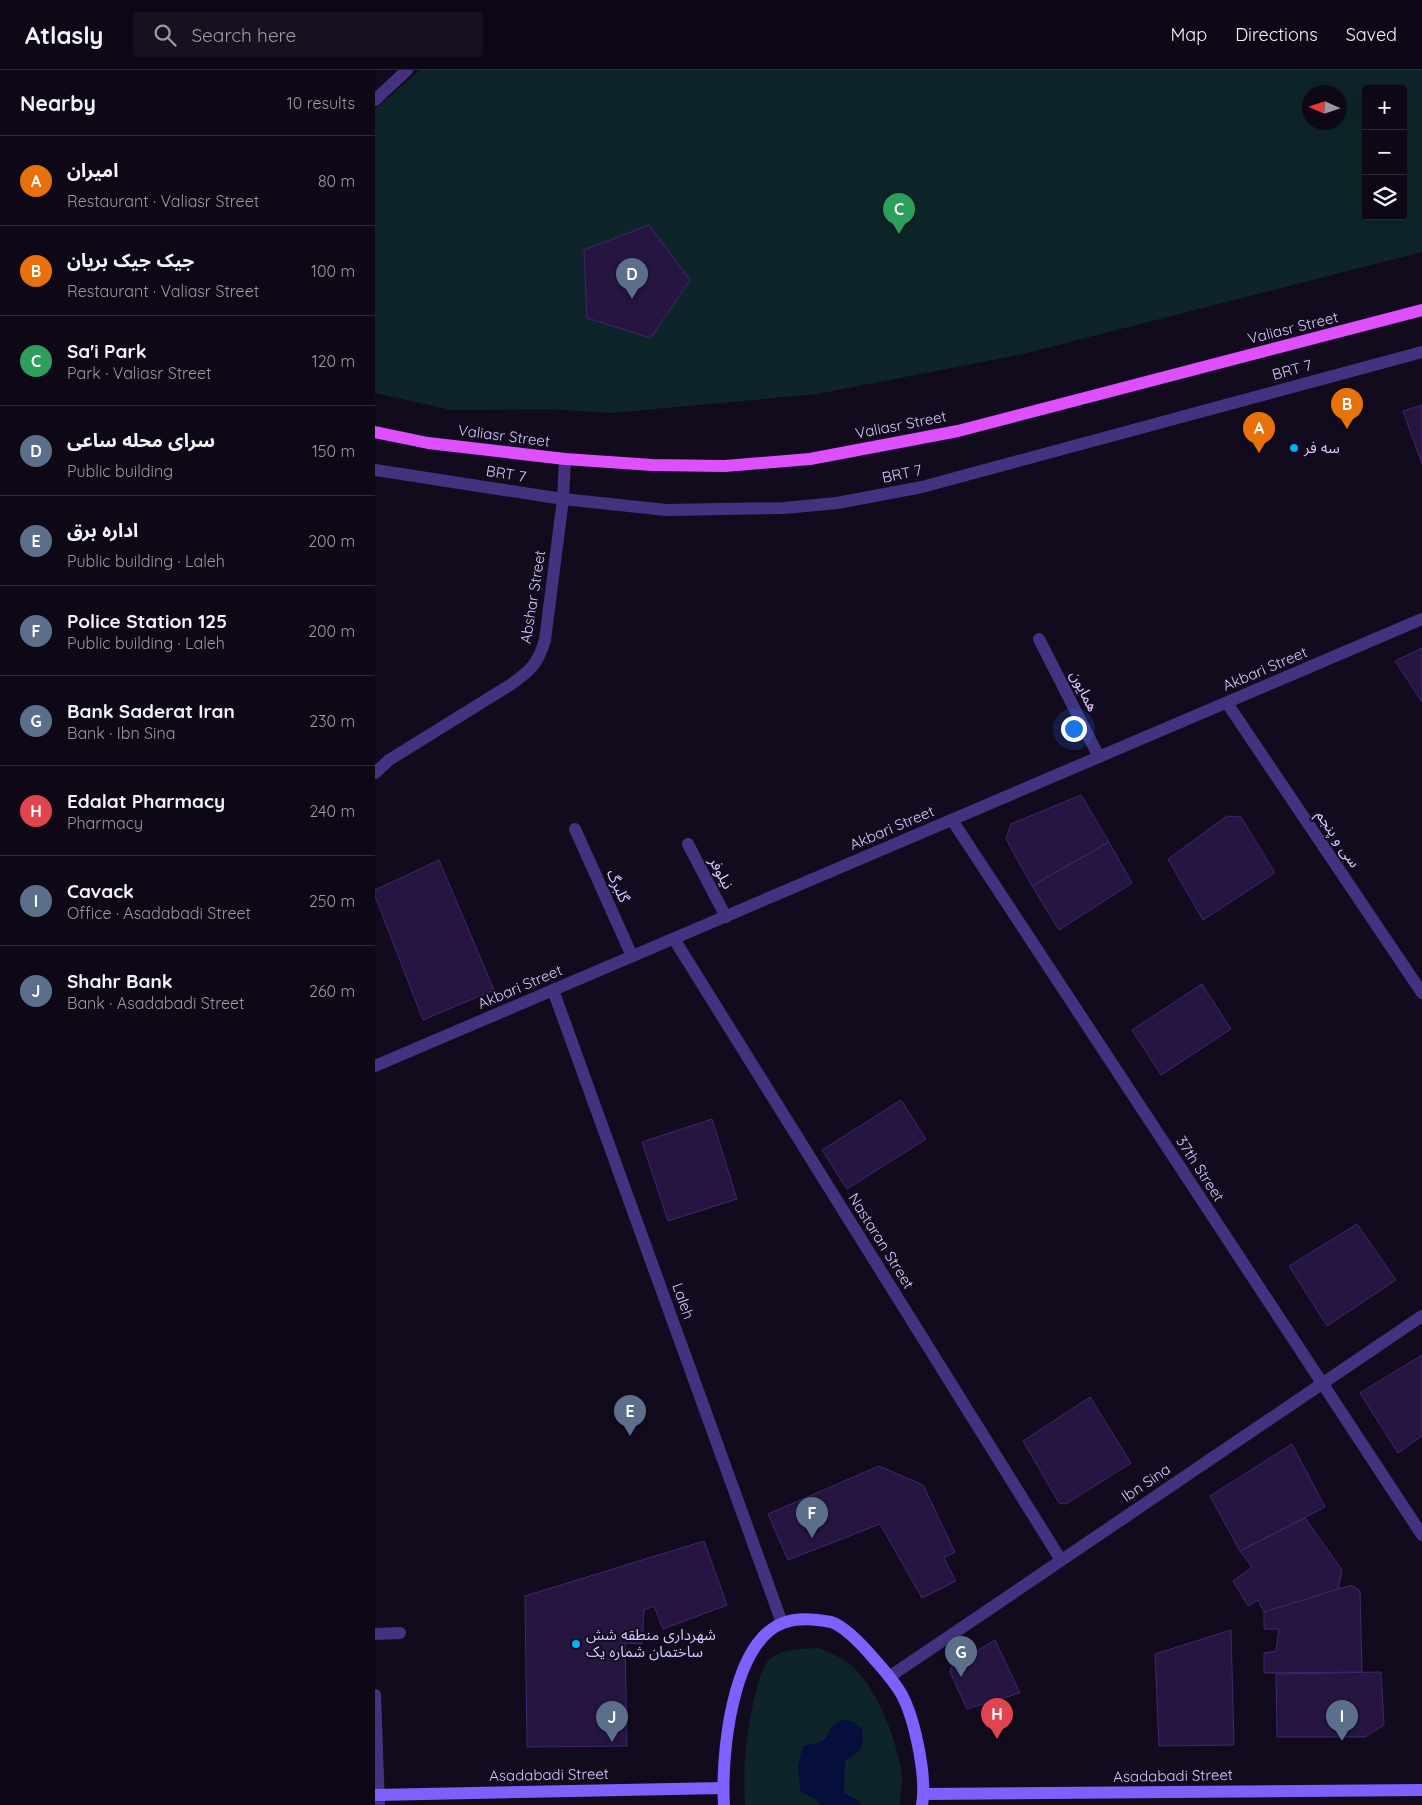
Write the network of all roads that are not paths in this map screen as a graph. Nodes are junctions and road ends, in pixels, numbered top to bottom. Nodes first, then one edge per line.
1 (407, 70) edge
2 (375, 100) edge
3 (1422, 310) edge
4 (1422, 352) edge
5 (375, 432) edge
6 (565, 459) junction
7 (375, 470) edge
8 (563, 499) junction
9 (1422, 619) edge
10 (1039, 639) dead end
11 (1227, 703) junction
12 (1099, 757) junction
13 (375, 773) edge
14 (952, 820) junction
15 (575, 829) dead end
16 (687, 844) dead end
17 (726, 916) junction
18 (674, 939) junction
19 (632, 956) junction
20 (553, 990) junction
21 (1422, 993) edge
22 (375, 1066) edge
23 (1422, 1316) edge
24 (1322, 1384) junction
25 (1422, 1535) edge
26 (1061, 1560) junction
27 (782, 1623) junction
28 (400, 1633) dead end
29 (375, 1634) edge
30 (889, 1677) junction
31 (375, 1695) edge
32 (723, 1788) junction
33 (1422, 1790) edge
34 (378, 1799) edge
35 (923, 1800) edge
36 (724, 1805) edge

1 - 2 street
3 - 6 main road, Valiasr Street
4 - 8 street, BRT 7
5 - 6 main road, Valiasr Street
6 - 8 street, Abshar Street
7 - 8 street, BRT 7
8 - 13 street, Abshar Street
9 - 11 street, Akbari Street
10 - 12 street, همایون
11 - 12 street, Akbari Street
11 - 21 street, سی و پنجم
12 - 14 street, Akbari Street
14 - 17 street, Akbari Street
14 - 24 street, 37th Street
15 - 19 street, گلبرگ
16 - 17 street, نیلوفر
17 - 18 street, Akbari Street
18 - 19 street, Akbari Street
18 - 26 street, Nastaran Street
19 - 20 street, Akbari Street
20 - 22 street, Akbari Street
20 - 27 street, Laleh
23 - 24 street, Ibn Sina
24 - 25 street, 37th Street
24 - 26 street, Ibn Sina
26 - 30 street, Ibn Sina
27 - 30 main road
27 - 32 main road
28 - 29 street
30 - 35 main road
31 - 34 street
32 - 34 main road, Asadabadi Street
32 - 36 main road
33 - 35 main road, Asadabadi Street

